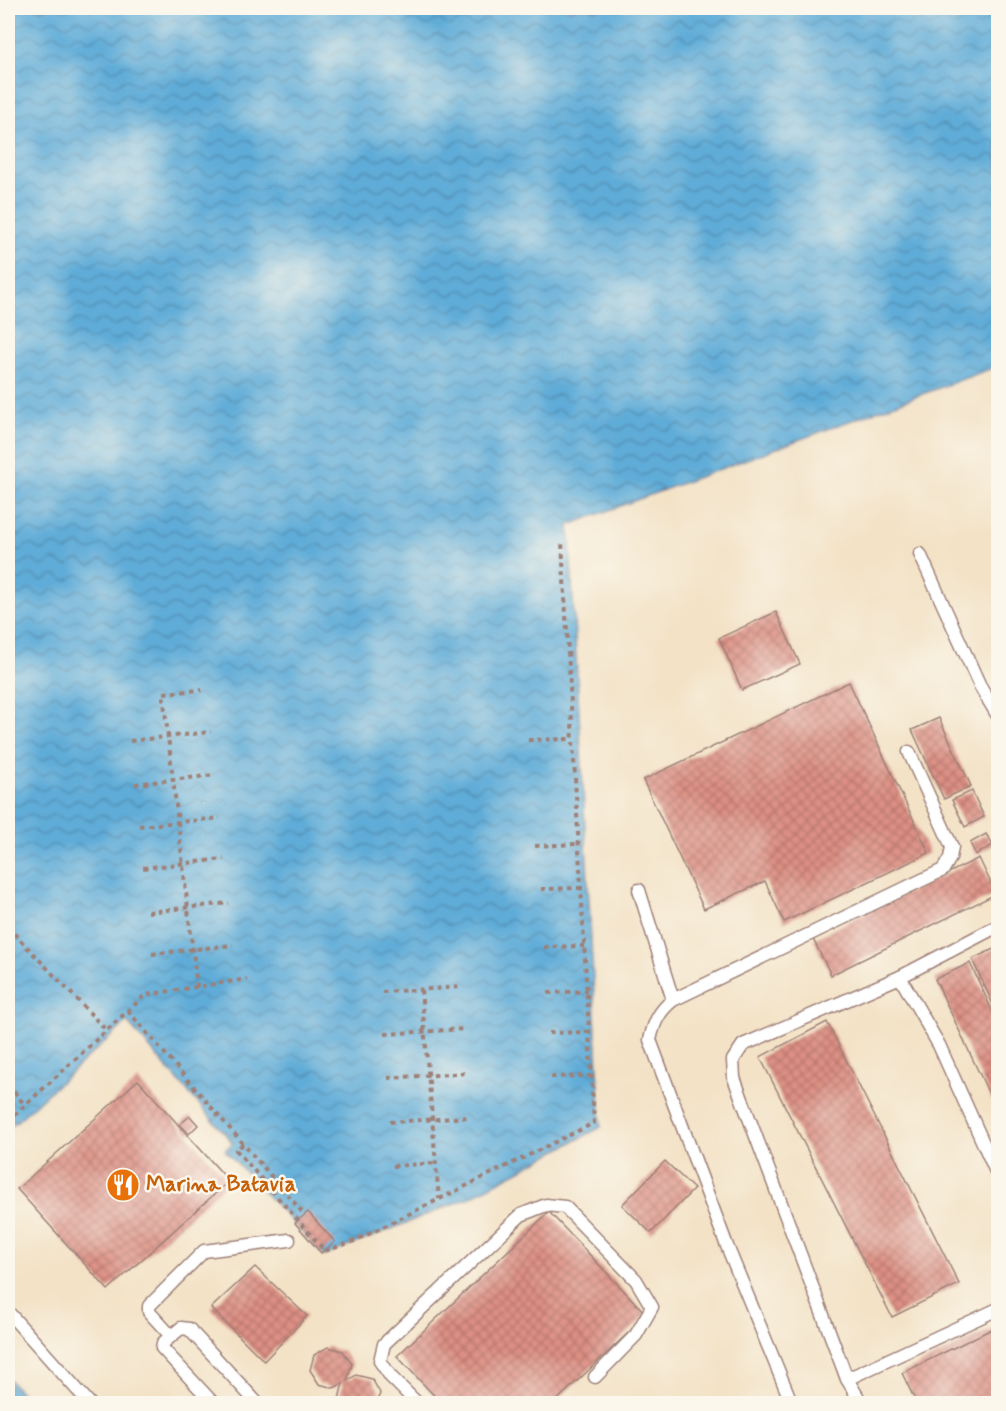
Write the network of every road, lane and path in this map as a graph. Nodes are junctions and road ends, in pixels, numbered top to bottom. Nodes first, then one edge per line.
1 (562, 542) dead end
2 (920, 554) dead end
3 (202, 690) dead end
4 (999, 716) edge
5 (211, 732) dead end
6 (168, 736) junction
7 (573, 739) junction
8 (528, 740) dead end
9 (130, 741) dead end
10 (909, 752) dead end
11 (215, 775) dead end
12 (173, 780) junction
13 (135, 784) dead end
14 (220, 818) dead end
15 (178, 822) junction
16 (139, 826) dead end
17 (578, 844) junction
18 (535, 846) dead end
19 (224, 860) dead end
20 (182, 864) junction
21 (143, 868) dead end
22 (581, 888) junction
23 (541, 889) dead end
24 (639, 890) dead end
25 (229, 903) dead end
26 (188, 908) junction
27 (148, 912) dead end
28 (999, 926) edge
29 (8, 927) edge
30 (233, 945) dead end
31 (584, 946) junction
32 (544, 947) dead end
33 (192, 950) junction
34 (152, 954) dead end
35 (900, 976) junction
36 (247, 980) dead end
37 (196, 987) junction
38 (462, 987) dead end
39 (422, 990) junction
40 (587, 991) junction
41 (382, 992) dead end
42 (548, 993) dead end
43 (673, 1000) junction
44 (128, 1011) junction
45 (464, 1029) dead end
46 (106, 1030) junction
47 (425, 1032) junction
48 (589, 1032) junction
49 (549, 1033) dead end
50 (385, 1034) dead end
51 (467, 1073) dead end
52 (429, 1076) junction
53 (591, 1076) junction
54 (551, 1077) dead end
55 (388, 1078) dead end
56 (8, 1085) edge
57 (25, 1105) junction
58 (470, 1117) dead end
59 (432, 1119) junction
60 (8, 1121) edge
61 (390, 1122) dead end
62 (243, 1144) junction
63 (436, 1163) junction
64 (393, 1166) dead end
65 (999, 1176) edge
66 (439, 1199) junction
67 (304, 1214) dead end
68 (289, 1240) dead end
69 (999, 1309) edge
70 (8, 1312) edge
71 (171, 1336) junction
72 (595, 1377) dead end
73 (847, 1379) junction
74 (90, 1404) edge
75 (214, 1404) edge
76 (258, 1404) edge
77 (418, 1404) edge
78 (792, 1404) edge
79 (862, 1404) edge

1 - 7 path
2 - 4 lane
3 - 6 path
5 - 6 path
6 - 9 path
6 - 12 path
7 - 8 path
7 - 17 path
10 - 43 lane
11 - 12 path
12 - 13 path
12 - 15 path
14 - 15 path
15 - 16 path
15 - 20 path
17 - 18 path
17 - 22 path
19 - 20 path
20 - 21 path
20 - 26 path
22 - 23 path
22 - 31 path
24 - 43 lane
25 - 26 path
26 - 27 path
26 - 33 path
28 - 35 lane
29 - 46 path
30 - 33 path
31 - 32 path
31 - 40 path
33 - 34 path
33 - 37 path
35 - 65 lane
35 - 73 lane
36 - 37 path
37 - 44 path
38 - 39 path
39 - 41 path
39 - 47 path
40 - 42 path
40 - 48 path
43 - 78 lane
44 - 46 path
44 - 62 path
45 - 47 path
46 - 57 path
47 - 50 path
47 - 52 path
48 - 49 path
48 - 53 path
51 - 52 path
52 - 55 path
52 - 59 path
53 - 54 path
53 - 66 path
56 - 57 path
57 - 60 path
58 - 59 path
59 - 61 path
59 - 63 path
62 - 66 path
62 - 67 path
63 - 64 path
63 - 66 path
68 - 71 lane
69 - 73 lane
70 - 74 lane
71 - 75 lane
71 - 76 lane
72 - 77 lane
73 - 79 lane

